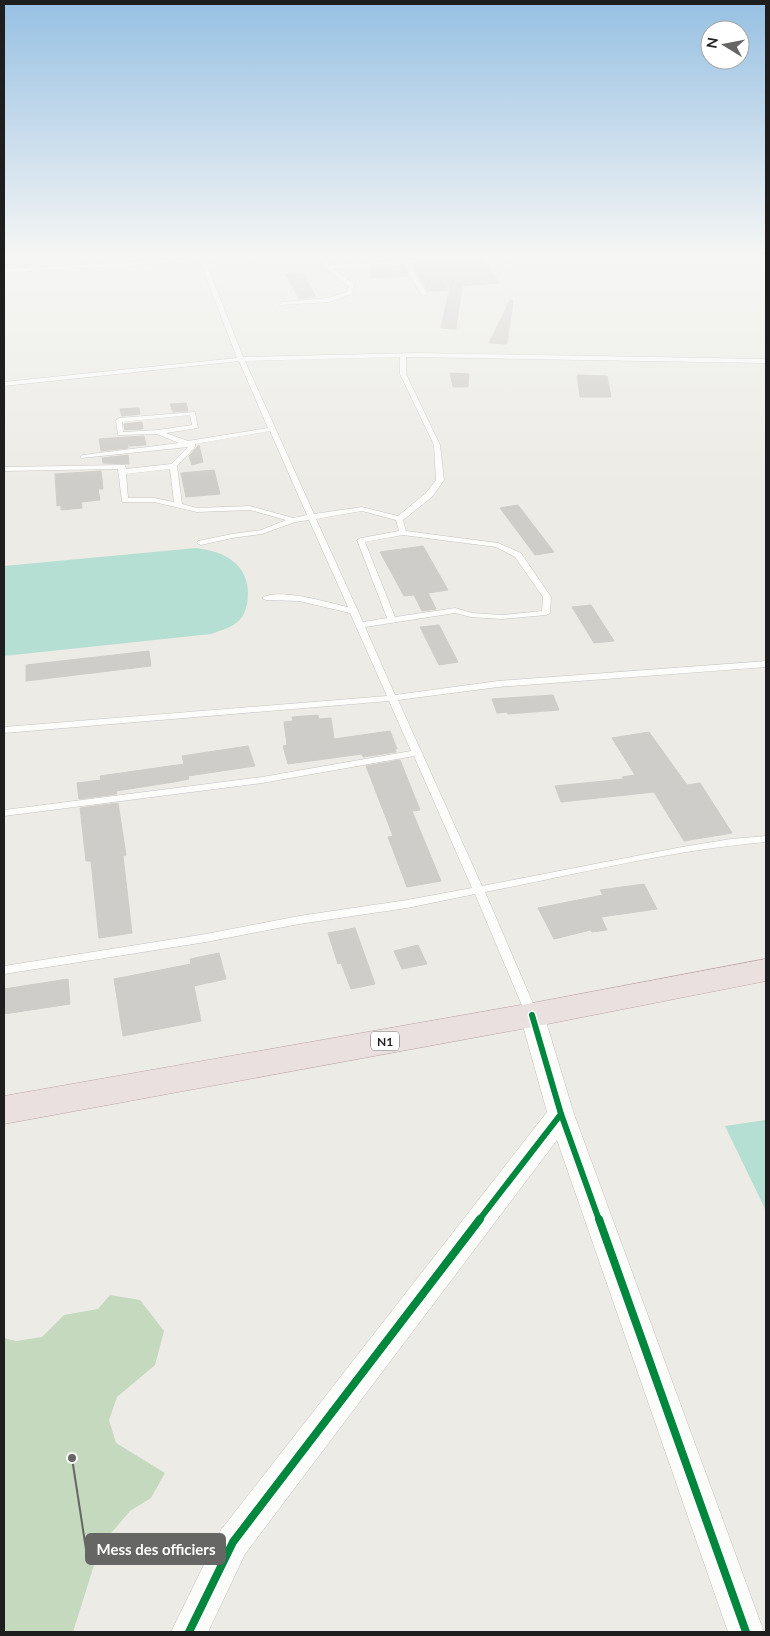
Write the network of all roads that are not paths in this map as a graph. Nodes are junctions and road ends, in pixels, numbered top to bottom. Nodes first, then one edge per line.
1 (230, 330) edge
2 (403, 355) junction
3 (241, 359) junction
4 (766, 361) edge
5 (4, 384) edge
6 (272, 430) junction
7 (158, 432) junction
8 (187, 444) junction
9 (82, 457) dead end
10 (173, 466) junction
11 (4, 469) edge
12 (122, 472) junction
13 (178, 505) junction
14 (311, 517) junction
15 (399, 519) junction
16 (294, 520) junction
17 (403, 533) junction
18 (201, 544) dead end
19 (266, 598) dead end
20 (353, 611) junction
21 (392, 620) junction
22 (359, 625) junction
23 (766, 664) edge
24 (391, 698) junction
25 (4, 730) edge
26 (416, 753) junction
27 (4, 813) edge
28 (766, 839) edge
29 (477, 890) junction
30 (4, 970) edge
31 (766, 970) edge
32 (532, 1015) junction
33 (4, 1110) edge
34 (561, 1114) junction
35 (189, 1632) edge
36 (746, 1632) edge

1 - 3 lane
2 - 3 lane
2 - 4 lane
2 - 15 lane
3 - 5 lane
3 - 6 lane
6 - 8 lane
6 - 14 lane
7 - 7 lane
7 - 8 lane
8 - 9 lane
8 - 10 lane
10 - 12 lane
10 - 13 lane
11 - 12 lane
12 - 13 lane
13 - 16 lane
14 - 15 lane
14 - 16 lane
14 - 20 lane
15 - 17 lane
16 - 18 lane
17 - 21 lane
17 - 21 lane
19 - 20 lane
20 - 22 lane
21 - 22 lane
22 - 24 lane
23 - 24 lane
24 - 25 lane
24 - 26 lane
26 - 27 lane
26 - 29 lane
28 - 29 lane
29 - 30 lane
29 - 32 lane
31 - 32 highway, N1
32 - 33 highway, N1
32 - 34 street
34 - 35 street
34 - 36 street

